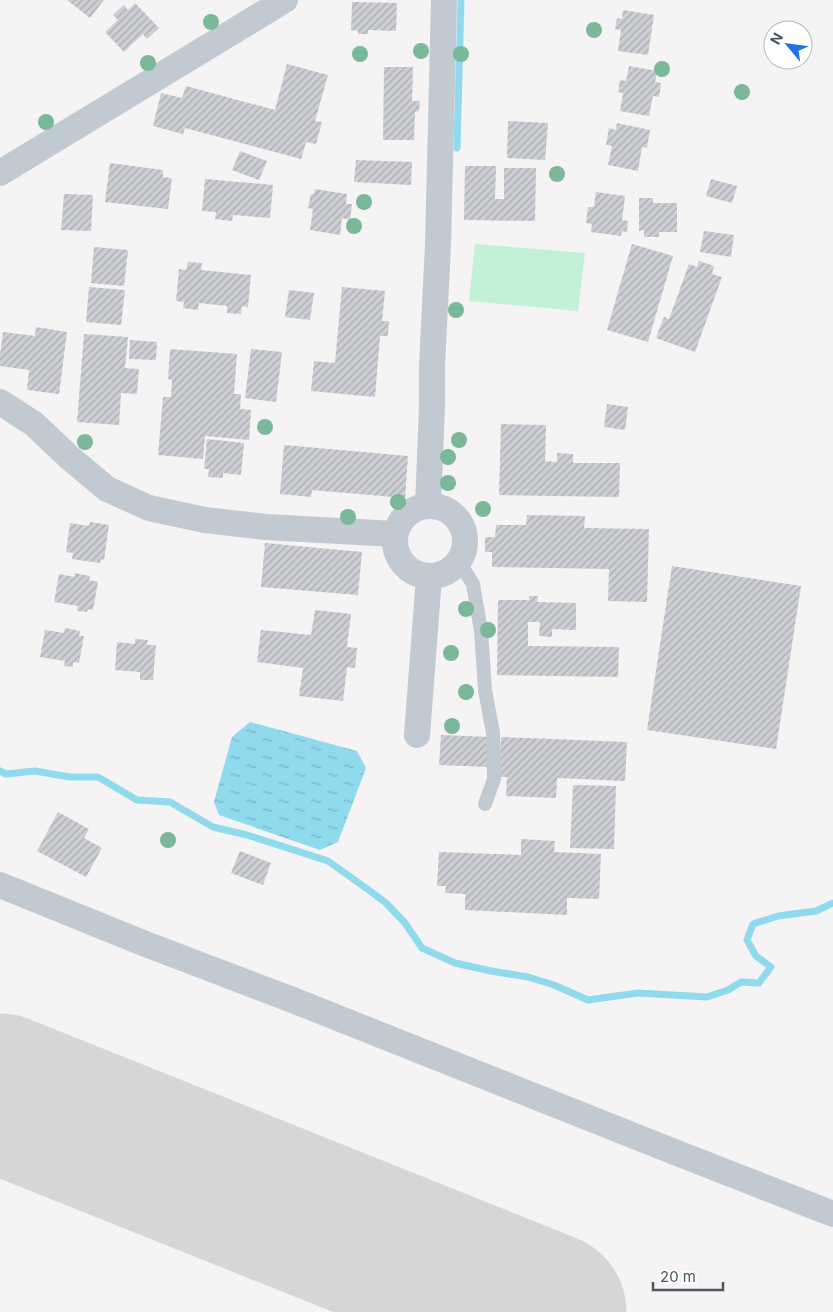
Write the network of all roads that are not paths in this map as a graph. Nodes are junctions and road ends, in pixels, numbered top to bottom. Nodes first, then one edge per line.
1 (285, 0) edge
2 (444, 0) edge
3 (0, 174) edge
4 (0, 402) edge
5 (428, 506) junction
6 (395, 534) junction
7 (458, 562) junction
8 (429, 577) junction
9 (417, 735) dead end
10 (485, 804) dead end
11 (0, 885) edge
12 (833, 1214) edge

1 - 3 street
2 - 5 street
4 - 6 street
5 - 6 street
5 - 7 street
6 - 8 street
7 - 8 street
7 - 10 lane
8 - 9 street
11 - 12 street

